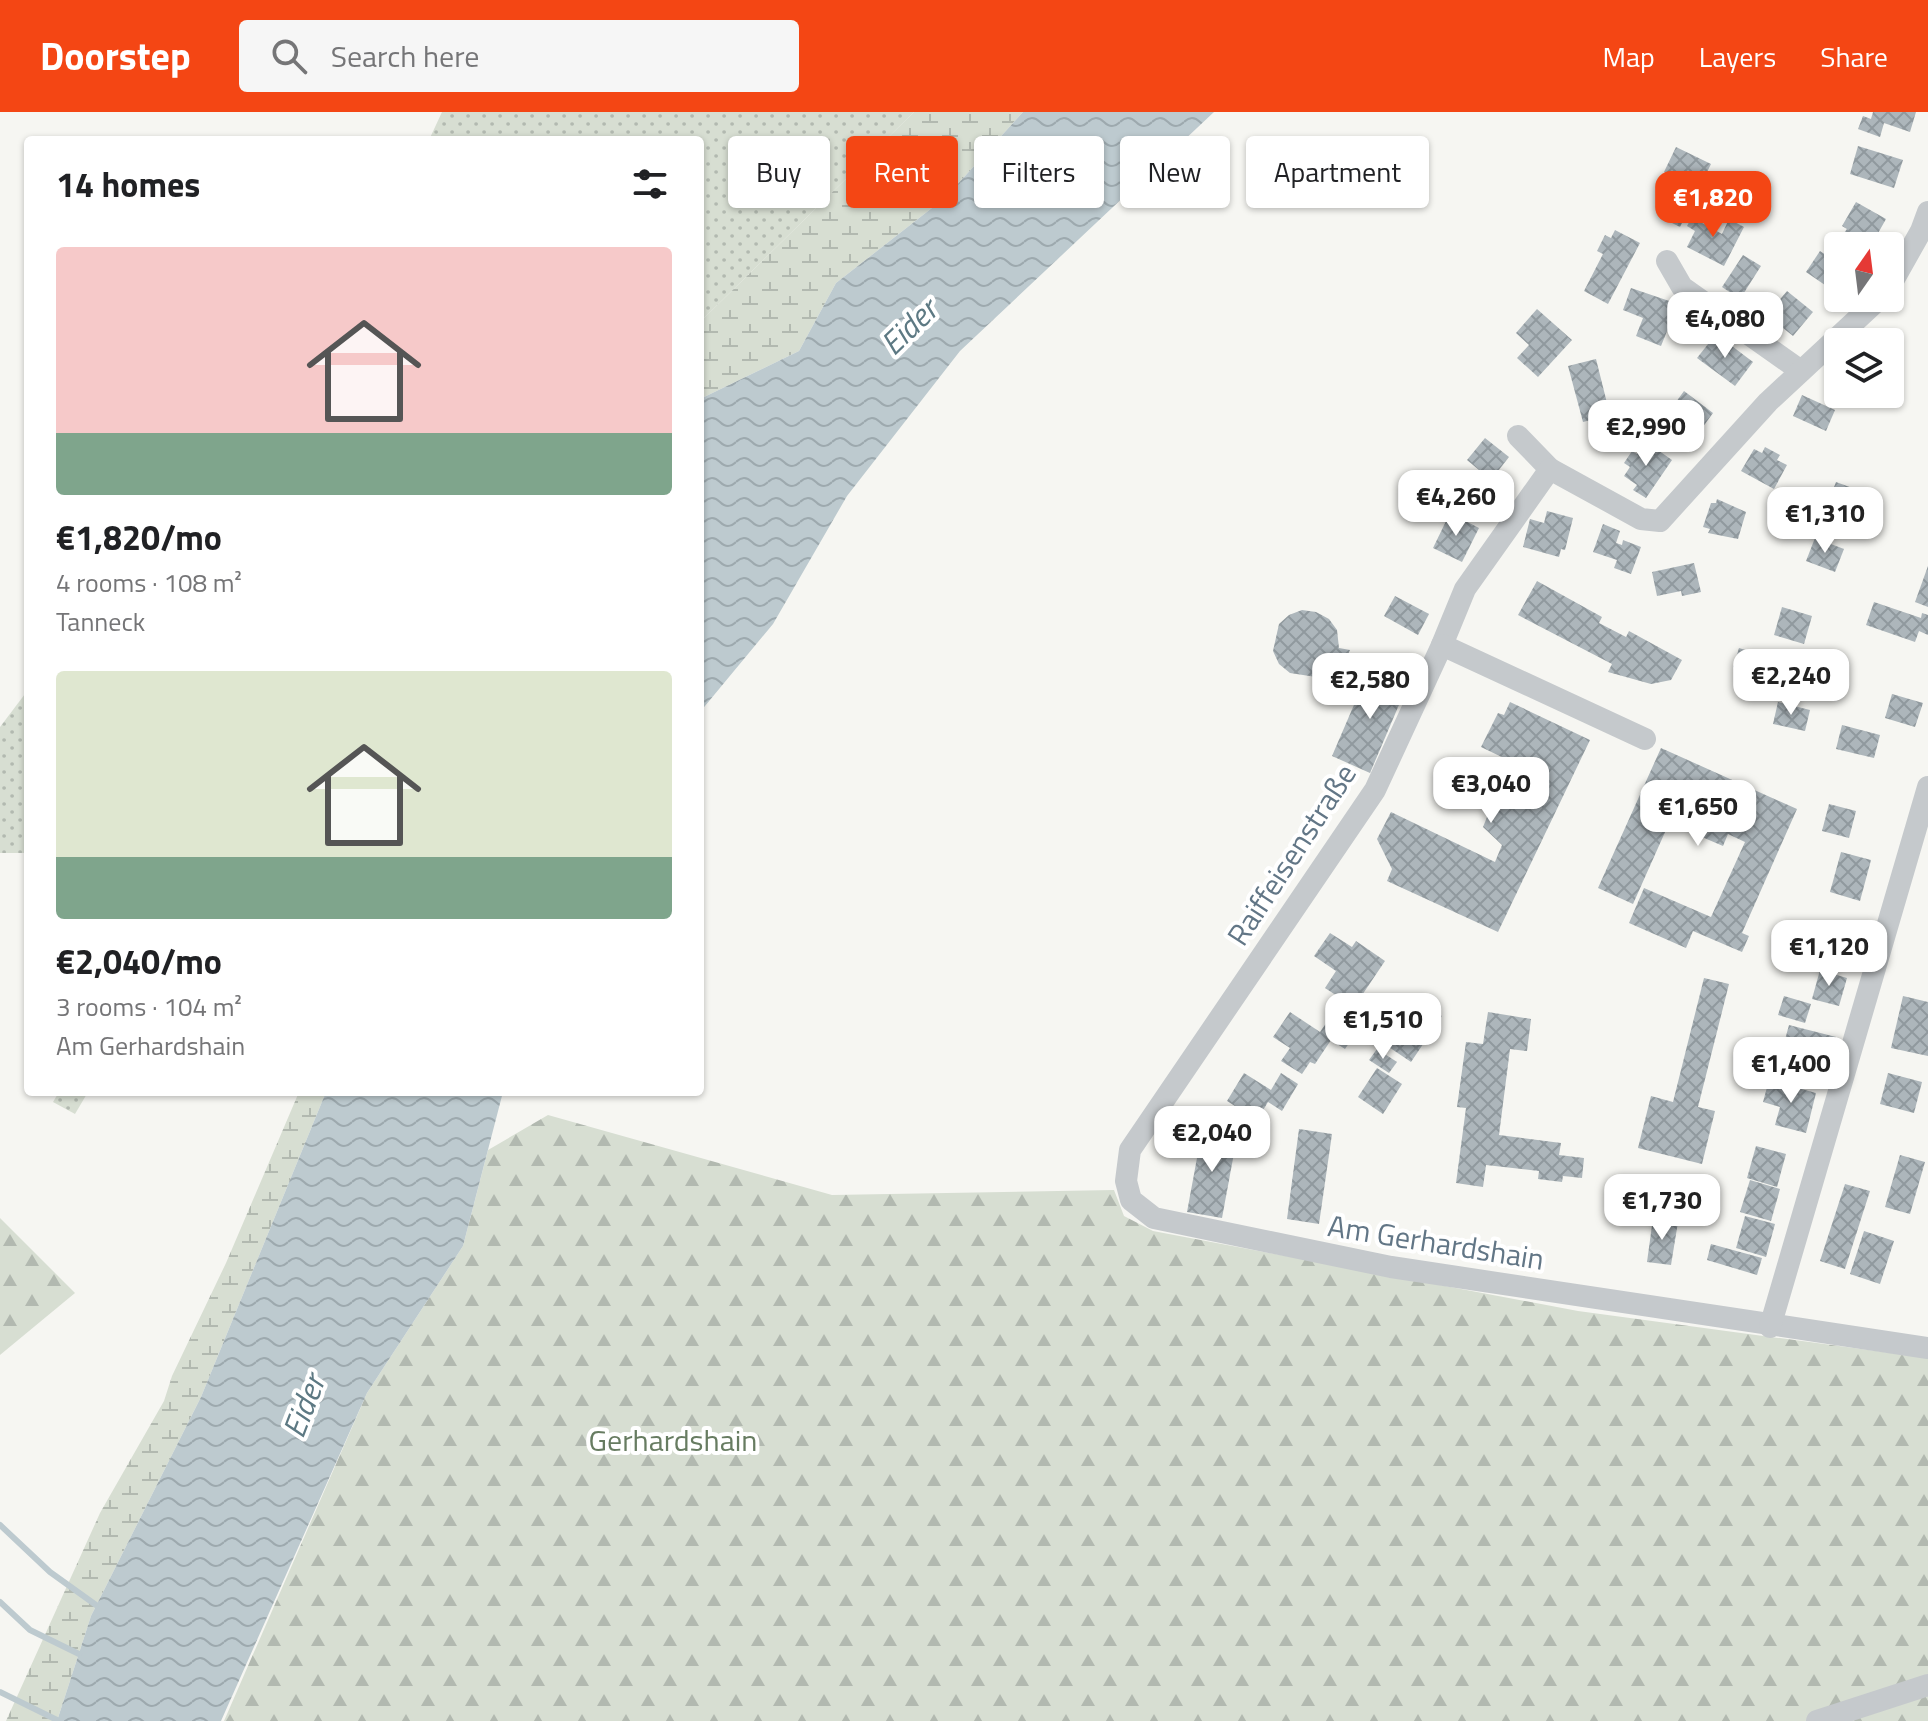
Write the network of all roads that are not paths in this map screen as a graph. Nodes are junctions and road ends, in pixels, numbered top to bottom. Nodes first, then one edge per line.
1 (1928, 212) edge
2 (1667, 261) dead end
3 (1904, 261) edge
4 (1866, 312) edge
5 (1801, 371) junction
6 (1518, 436) dead end
7 (1550, 469) junction
8 (1442, 645) junction
9 (1645, 739) dead end
10 (1928, 787) edge
11 (1131, 1200) joint
12 (1770, 1327) junction
13 (1928, 1348) edge
14 (1928, 1685) edge
15 (1817, 1721) edge

1 - 3 street
2 - 5 street
4 - 5 street
5 - 7 street
6 - 7 street
7 - 8 street, Raiffeisenstraße
8 - 9 street
8 - 11 street, Raiffeisenstraße
10 - 12 street
11 - 12 street, Am Gerhardshain
12 - 13 street, Am Gerhardshain
14 - 15 street

